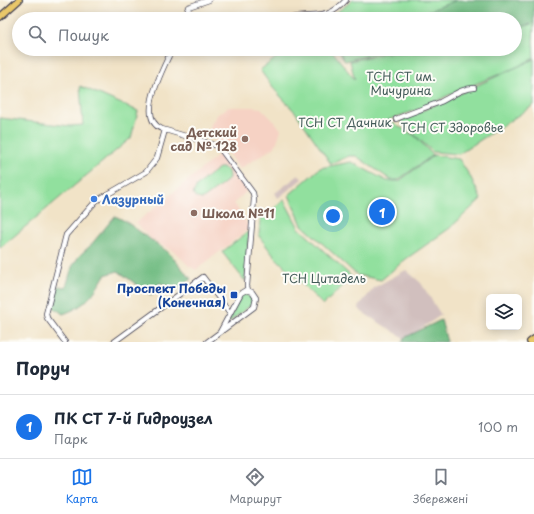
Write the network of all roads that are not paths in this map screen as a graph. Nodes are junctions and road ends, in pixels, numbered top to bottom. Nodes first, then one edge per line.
1 (19, 0) edge
2 (209, 0) edge
3 (346, 0) edge
4 (186, 12) edge
5 (332, 12) edge
6 (0, 17) edge
7 (169, 56) edge
8 (474, 88) dead end
9 (396, 119) dead end
10 (165, 130) junction
11 (248, 290) junction
12 (230, 313) junction
13 (220, 332) junction
14 (534, 339) edge
15 (65, 342) edge
16 (114, 342) edge
17 (207, 342) edge
18 (530, 342) edge

1 - 6 main road
2 - 4 street
3 - 5 street
7 - 10 street
8 - 9 street
10 - 11 street
10 - 15 street
11 - 12 street
11 - 13 street
12 - 13 street
12 - 16 street
13 - 17 street
14 - 18 main road

